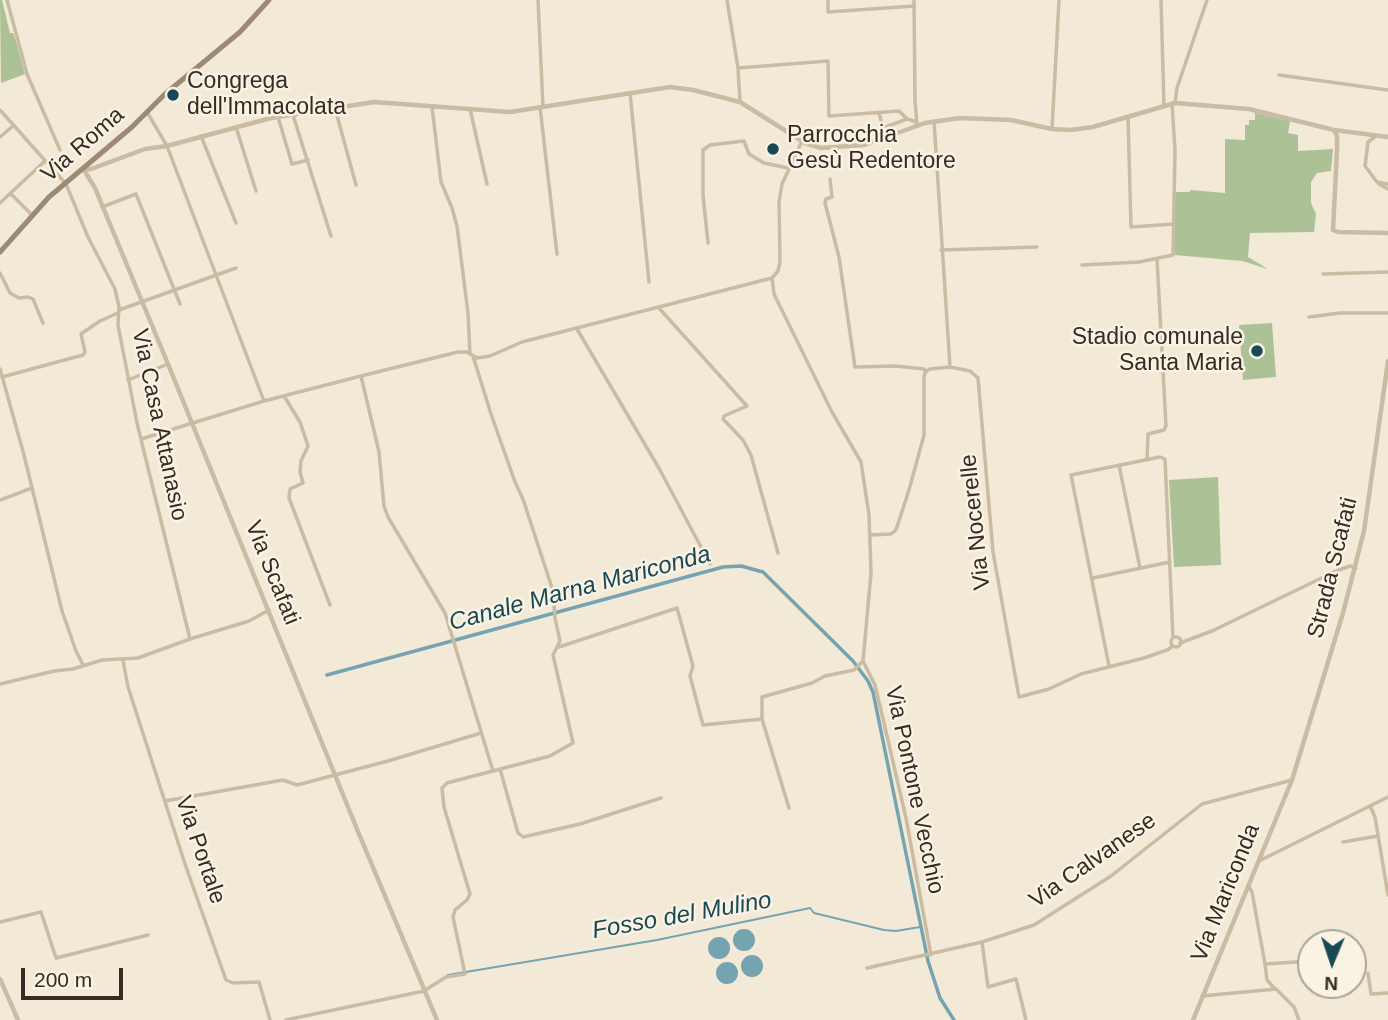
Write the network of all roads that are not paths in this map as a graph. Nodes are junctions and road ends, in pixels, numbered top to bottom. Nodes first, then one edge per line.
1 (7, 0) edge
2 (268, 0) edge
3 (538, 0) edge
4 (727, 0) edge
5 (828, 0) edge
6 (914, 0) edge
7 (1059, 0) edge
8 (1161, 0) edge
9 (1207, 0) edge
10 (914, 6) junction
11 (738, 68) junction
12 (1279, 75) dead end
13 (1388, 90) edge
14 (630, 93) junction
15 (740, 102) junction
16 (1174, 103) junction
17 (1164, 106) junction
18 (432, 107) junction
19 (542, 107) junction
20 (335, 108) junction
21 (470, 109) junction
22 (0, 110) edge
23 (147, 112) junction
24 (879, 113) junction
25 (293, 115) junction
26 (278, 117) junction
27 (1128, 117) junction
28 (907, 120) junction
29 (934, 121) junction
30 (917, 124) junction
31 (13, 126) junction
32 (236, 127) junction
33 (1052, 129) junction
34 (1339, 133) junction
35 (201, 136) junction
36 (1376, 136) junction
37 (1388, 136) edge
38 (0, 137) edge
39 (802, 141) junction
40 (167, 146) junction
41 (60, 150) dead end
42 (308, 160) junction
43 (45, 161) junction
44 (788, 168) junction
45 (84, 170) junction
46 (830, 179) dead end
47 (66, 184) junction
48 (487, 184) dead end
49 (356, 185) dead end
50 (1388, 186) edge
51 (256, 191) dead end
52 (10, 194) junction
53 (0, 203) edge
54 (102, 207) junction
55 (32, 215) junction
56 (236, 223) dead end
57 (1174, 224) junction
58 (1388, 233) edge
59 (331, 236) dead end
60 (708, 243) dead end
61 (1037, 247) dead end
62 (941, 250) junction
63 (0, 252) edge
64 (557, 254) dead end
65 (1157, 258) junction
66 (1082, 265) dead end
67 (236, 268) dead end
68 (1388, 272) edge
69 (0, 273) edge
70 (1323, 274) dead end
71 (217, 275) junction
72 (772, 278) junction
73 (649, 282) dead end
74 (175, 290) junction
75 (142, 302) junction
76 (180, 304) dead end
77 (658, 307) junction
78 (118, 312) junction
79 (1388, 313) edge
80 (1309, 317) dead end
81 (43, 323) dead end
82 (577, 329) junction
83 (471, 355) junction
84 (1388, 361) edge
85 (168, 364) junction
86 (950, 367) junction
87 (0, 369) edge
88 (926, 372) junction
89 (361, 376) junction
90 (2, 377) junction
91 (128, 380) junction
92 (284, 396) junction
93 (264, 401) junction
94 (192, 422) junction
95 (141, 439) junction
96 (1147, 460) junction
97 (1119, 465) junction
98 (32, 488) junction
99 (0, 500) edge
100 (870, 535) junction
101 (778, 553) dead end
102 (1170, 562) junction
103 (710, 564) dead end
104 (1140, 568) junction
105 (1356, 568) junction
106 (1092, 578) junction
107 (330, 605) dead end
108 (269, 610) junction
109 (1173, 638) junction
110 (190, 639) junction
111 (1181, 643) junction
112 (1172, 646) junction
113 (557, 648) junction
114 (123, 660) junction
115 (862, 662) junction
116 (83, 665) junction
117 (1109, 667) junction
118 (0, 684) edge
119 (762, 719) junction
120 (482, 733) junction
121 (500, 769) junction
122 (493, 771) junction
123 (336, 776) junction
124 (1292, 780) junction
125 (1388, 797) edge
126 (661, 798) dead end
127 (165, 800) junction
128 (1370, 806) junction
129 (789, 808) dead end
130 (1378, 836) junction
131 (1343, 842) dead end
132 (1259, 861) junction
133 (1249, 887) junction
134 (1388, 895) edge
135 (0, 922) edge
136 (148, 935) dead end
137 (982, 942) junction
138 (928, 955) junction
139 (1297, 962) edge
140 (1265, 964) junction
141 (867, 968) dead end
142 (1368, 972) dead end
143 (0, 979) edge
144 (1275, 989) junction
145 (424, 991) junction
146 (1388, 993) edge
147 (1202, 996) junction
148 (18, 1020) edge
149 (270, 1020) edge
150 (286, 1020) edge
151 (437, 1020) edge
152 (1026, 1020) edge
153 (1193, 1020) edge
154 (1299, 1020) edge

1 - 41 street
2 - 23 main road, Via Roma
3 - 19 street
4 - 11 street
5 - 10 street
6 - 10 street
7 - 33 street
8 - 17 street
9 - 16 street
10 - 30 street
11 - 15 street
11 - 24 street
12 - 13 street
14 - 15 street
14 - 19 street
14 - 73 street
15 - 39 street
16 - 17 street
16 - 34 street
16 - 57 street
17 - 27 street
18 - 20 street
18 - 21 street
18 - 83 street
19 - 21 street
19 - 64 street
20 - 25 street
20 - 49 street
21 - 48 street
22 - 31 street, Via Casa Attanasio
23 - 40 street
23 - 45 main road, Via Roma
24 - 28 street
24 - 28 street
25 - 26 street
25 - 42 street
26 - 32 street
26 - 42 street
27 - 33 street
27 - 57 street
28 - 30 street
29 - 30 street
29 - 33 street
29 - 62 street
30 - 39 street
31 - 38 street
31 - 43 street, Via Casa Attanasio
32 - 35 street
32 - 51 street
34 - 36 street
34 - 58 street
35 - 40 street
35 - 56 street
36 - 37 street
36 - 50 street
39 - 44 street
40 - 45 street
40 - 71 street
42 - 59 street
43 - 47 street, Via Casa Attanasio
43 - 52 street
44 - 60 street
44 - 72 street
45 - 47 main road, Via Roma
45 - 54 street, Via Scafati
46 - 88 street
47 - 55 main road, Via Roma
47 - 78 street, Via Casa Attanasio
52 - 53 street
52 - 55 street
54 - 74 street
54 - 75 street, Via Scafati
55 - 63 main road, Via Roma
57 - 65 street
61 - 62 street
62 - 86 street
65 - 66 street
65 - 96 street
67 - 71 street
68 - 70 street
69 - 81 street
71 - 74 street
71 - 93 street
72 - 77 street
72 - 100 street, Via Pontone Vecchio
74 - 75 street
74 - 76 street
75 - 78 street
75 - 85 street, Via Scafati
77 - 82 street
77 - 101 street
78 - 90 street
78 - 91 street, Via Casa Attanasio
79 - 80 street
82 - 83 street
82 - 103 street
83 - 89 street
83 - 113 street
84 - 105 street, Strada Scafati
85 - 91 street
85 - 94 street, Via Scafati
86 - 88 street
86 - 117 street, Via Nocerelle
87 - 90 street
88 - 100 street
89 - 92 street
89 - 120 street
90 - 98 street
91 - 95 street, Via Casa Attanasio
92 - 93 street
92 - 107 street
93 - 94 street
94 - 95 street
94 - 108 street, Via Scafati
95 - 110 street, Via Casa Attanasio
96 - 97 street
96 - 102 street
97 - 104 street
97 - 106 street
98 - 99 street
98 - 116 street
100 - 115 street, Via Pontone Vecchio
102 - 104 street
102 - 109 street
104 - 106 street
105 - 111 street
105 - 124 street, Strada Scafati
106 - 117 street
108 - 110 street
108 - 123 street, Via Scafati
109 - 111 street
109 - 112 street
110 - 114 street
111 - 112 street
112 - 117 street
113 - 119 street
113 - 121 street
114 - 116 street
114 - 127 street, Via Portale
115 - 119 street
115 - 138 street, Via Pontone Vecchio
116 - 118 street
119 - 129 street
120 - 122 street
120 - 123 street
121 - 122 street
121 - 126 street
122 - 145 street
123 - 127 street
123 - 145 street, Via Scafati
124 - 132 street, Via Mariconda
124 - 137 street, Via Calvanese
125 - 128 street
127 - 149 street, Via Portale
128 - 130 street
128 - 132 street
130 - 131 street
130 - 134 street
132 - 133 street, Via Mariconda
133 - 140 street
133 - 147 street, Via Mariconda
135 - 136 street
137 - 138 street, Via Calvanese
137 - 152 street
138 - 141 street, Via Calvanese
139 - 140 street
140 - 144 street
142 - 146 street
143 - 148 street
144 - 147 street
144 - 154 street
145 - 150 street
145 - 151 street, Via Scafati
147 - 153 street, Via Mariconda

